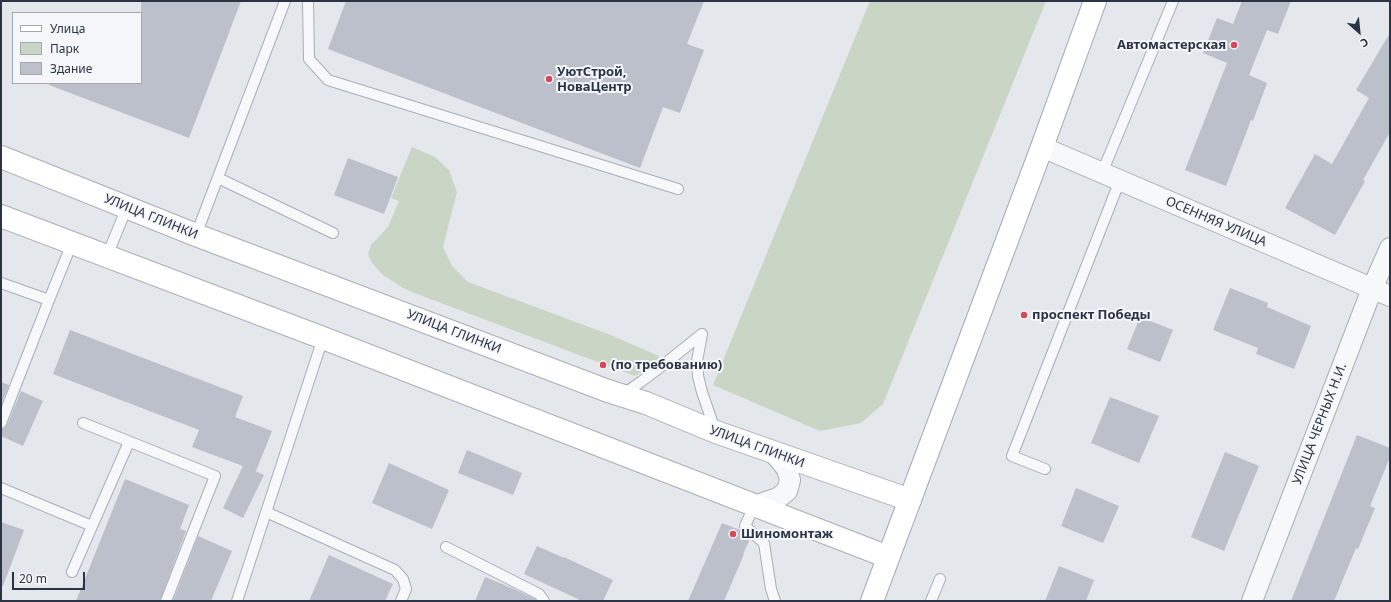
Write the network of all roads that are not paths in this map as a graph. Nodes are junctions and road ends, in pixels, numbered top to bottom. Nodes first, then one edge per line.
1 (285, 1) edge
2 (308, 1) edge
3 (1095, 1) edge
4 (1173, 1) edge
5 (1042, 147) junction
6 (1, 158) edge
7 (1111, 177) junction
8 (218, 178) junction
9 (678, 189) dead end
10 (127, 207) junction
11 (1, 216) edge
12 (333, 233) dead end
13 (196, 234) junction
14 (72, 243) junction
15 (1390, 248) edge
16 (107, 256) junction
17 (1, 283) edge
18 (1372, 289) junction
19 (1390, 296) edge
20 (49, 300) junction
21 (323, 338) junction
22 (608, 390) junction
23 (1, 423) edge
24 (83, 424) dead end
25 (716, 432) junction
26 (129, 442) junction
27 (774, 453) junction
28 (1045, 469) dead end
29 (1, 488) edge
30 (910, 500) junction
31 (754, 506) junction
32 (266, 512) junction
33 (92, 526) junction
34 (446, 547) dead end
35 (888, 558) junction
36 (72, 572) dead end
37 (940, 579) dead end
38 (166, 601) edge
39 (237, 601) edge
40 (401, 601) edge
41 (544, 601) edge
42 (775, 601) edge
43 (872, 601) edge
44 (931, 601) edge
45 (1252, 601) edge

1 - 8 lane
2 - 9 lane
3 - 5 main road
4 - 7 lane
5 - 7 street, ОСЕННЯЯ УЛИЦА
5 - 30 main road
6 - 10 main road, УЛИЦА ГЛИНКИ
7 - 18 street, ОСЕННЯЯ УЛИЦА
7 - 28 lane
8 - 12 lane
8 - 13 lane
10 - 13 main road, УЛИЦА ГЛИНКИ
10 - 16 lane
11 - 14 main road
13 - 22 main road, УЛИЦА ГЛИНКИ
14 - 16 main road
14 - 20 lane
15 - 18 street, УЛИЦА ЧЕРНЫХ Н.И.
16 - 21 main road
17 - 20 lane
18 - 19 street, ОСЕННЯЯ УЛИЦА
18 - 45 street, УЛИЦА ЧЕРНЫХ Н.И.
20 - 23 lane
21 - 31 main road
21 - 32 lane
22 - 25 main road, УЛИЦА ГЛИНКИ
22 - 25 lane
24 - 26 lane
25 - 27 main road, УЛИЦА ГЛИНКИ
26 - 33 lane
26 - 38 lane
27 - 30 main road, УЛИЦА ГЛИНКИ
27 - 31 street
29 - 33 lane
30 - 35 main road
31 - 35 main road
31 - 42 lane
32 - 39 lane
32 - 40 lane
33 - 36 lane
34 - 41 lane
35 - 43 main road
37 - 44 lane

